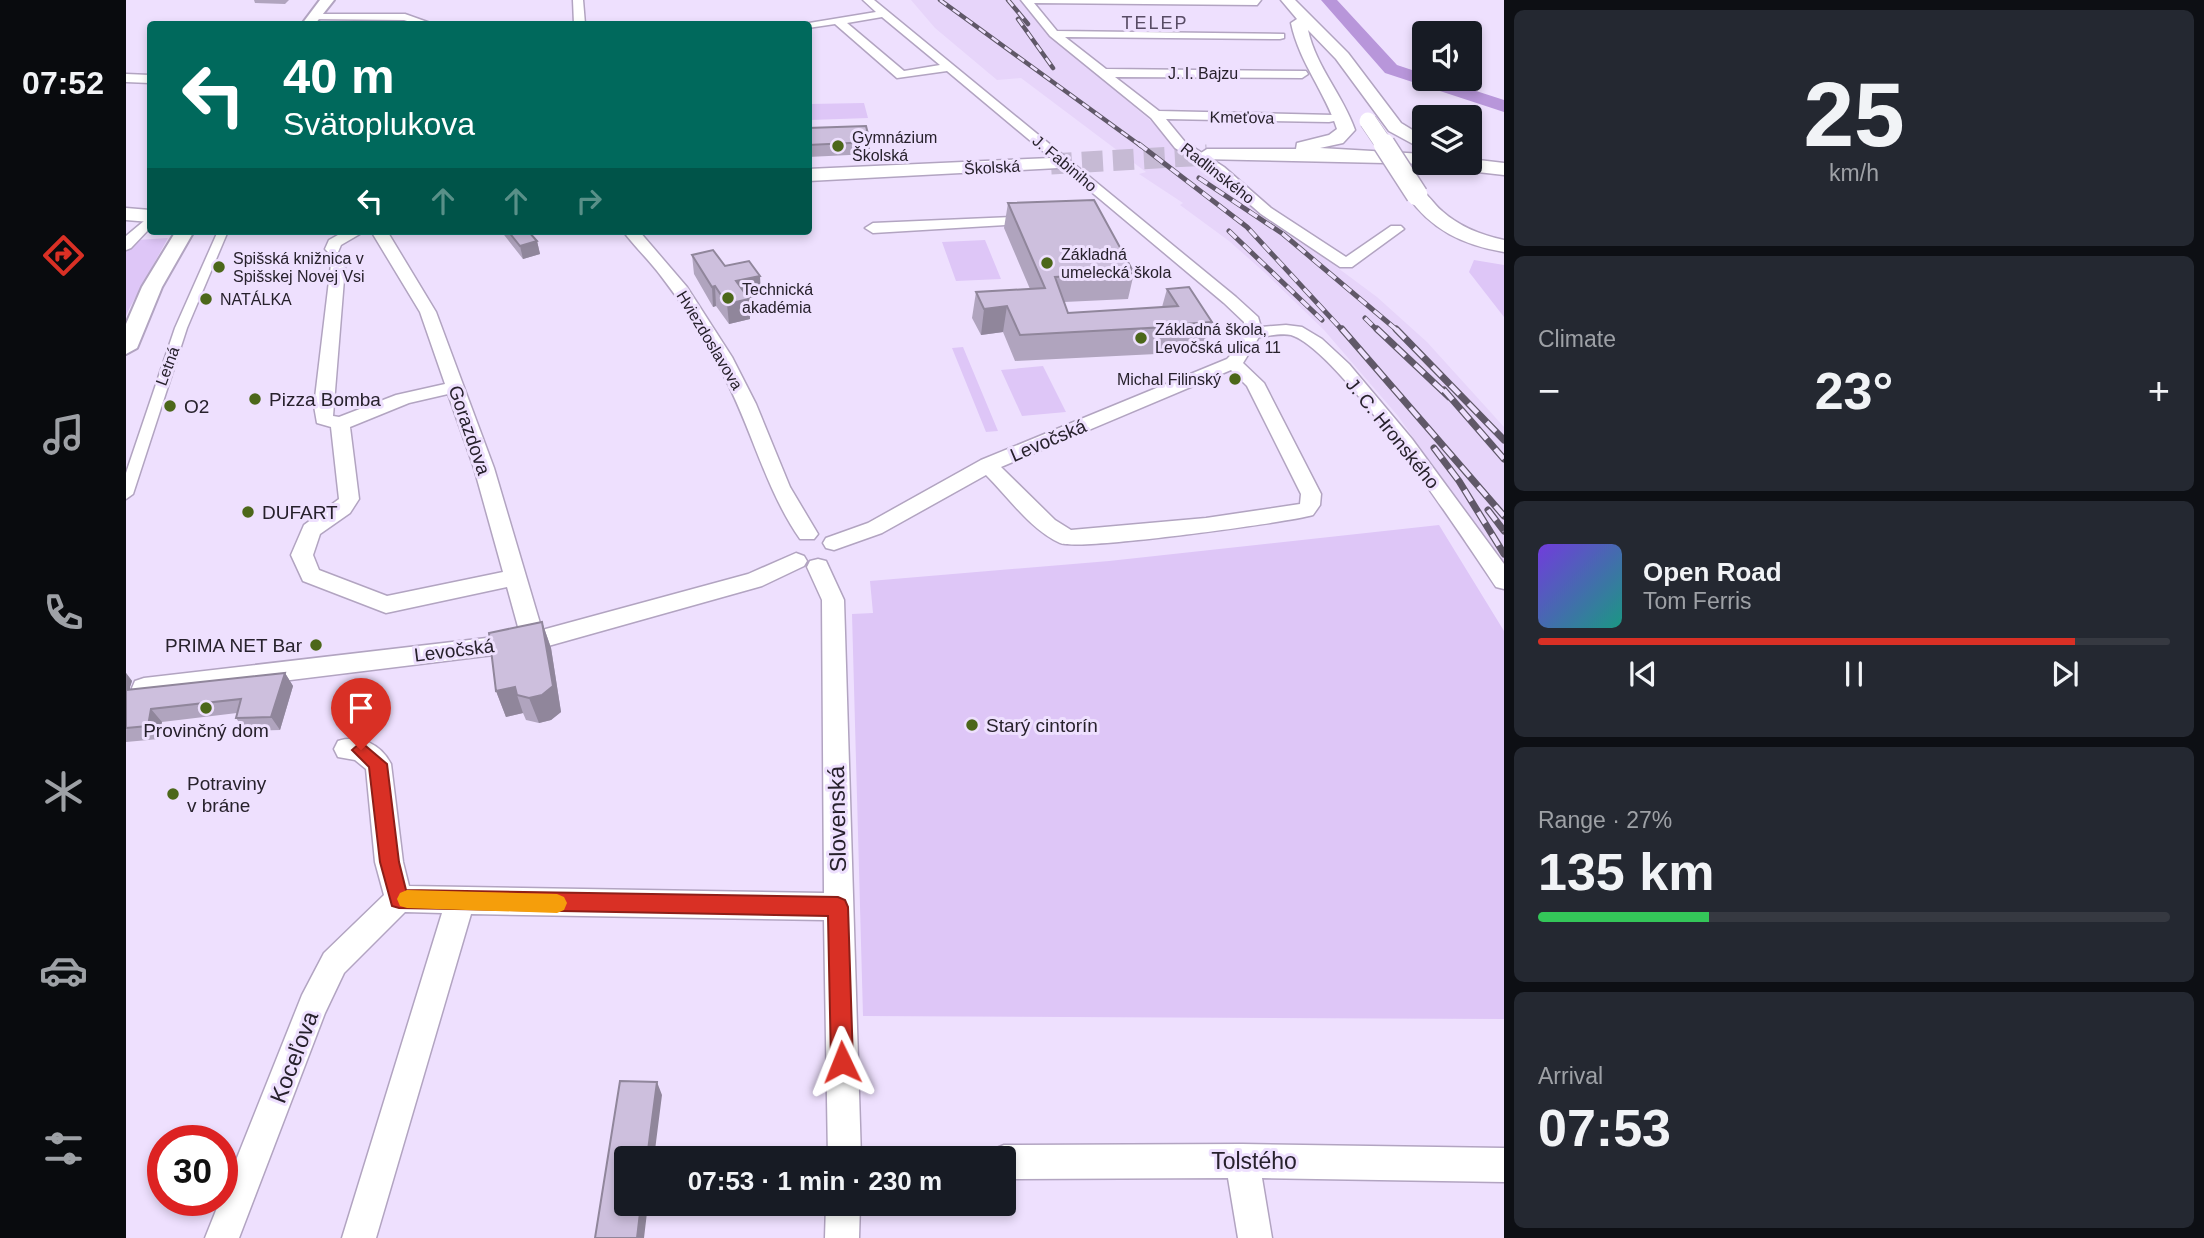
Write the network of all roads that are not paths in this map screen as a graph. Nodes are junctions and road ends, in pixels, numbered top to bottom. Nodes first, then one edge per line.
1 (327, 0) edge
2 (578, 0) edge
3 (868, 0) edge
4 (1026, 0) edge
5 (1037, 0) edge
6 (1287, 1) edge
7 (1257, 2) dead end
8 (884, 14) junction
9 (310, 21) edge
10 (418, 21) edge
11 (580, 21) edge
12 (838, 21) junction
13 (1299, 23) junction
14 (812, 24) edge
15 (1054, 34) junction
16 (1279, 36) dead end
17 (946, 68) junction
18 (1105, 73) junction
19 (1302, 74) dead end
20 (126, 78) edge
21 (147, 79) edge
22 (1156, 116) junction
23 (1329, 118) dead end
24 (1412, 137) edge
25 (1254, 154) junction
26 (1208, 155) tunnel mouth
27 (1412, 159) edge
28 (1482, 161) edge
29 (1051, 164) tunnel mouth
30 (1482, 167) edge
31 (1500, 169) edge
32 (812, 176) edge
33 (126, 214) edge
34 (1129, 216) junction
35 (1101, 217) edge
36 (147, 218) edge
37 (1049, 220) edge
38 (147, 221) edge
39 (873, 228) dead end
40 (1396, 229) dead end
41 (183, 235) edge
42 (349, 235) edge
43 (381, 235) edge
44 (635, 235) edge
45 (220, 236) edge
46 (126, 244) edge
47 (1504, 246) edge
48 (332, 249) dead end
49 (337, 267) dead end
50 (1253, 333) junction
51 (126, 348) edge
52 (1233, 363) junction
53 (455, 387) junction
54 (340, 424) junction
55 (988, 465) junction
56 (126, 494) edge
57 (807, 534) junction
58 (834, 542) junction
59 (807, 564) junction
60 (515, 577) junction
61 (1504, 581) edge
62 (534, 641) junction
63 (144, 688) edge
64 (347, 749) dead end
65 (399, 899) junction
66 (460, 902) junction
67 (838, 907) junction
68 (845, 1146) edge
69 (1016, 1161) edge
70 (1241, 1161) junction
71 (1504, 1165) edge
72 (843, 1216) edge
73 (222, 1238) edge
74 (359, 1238) edge
75 (842, 1238) edge
76 (1255, 1238) edge

1 - 9 street
2 - 11 street
3 - 8 street, J. Fabiniho
4 - 15 street, Radlinského
5 - 7 street
6 - 13 main road
6 - 24 main road
8 - 12 street
8 - 17 street, J. Fabiniho
9 - 10 street
12 - 14 street
12 - 17 street
13 - 25 main road
13 - 47 main road, bridge
15 - 16 street
15 - 18 street, Radlinského
17 - 34 street, J. Fabiniho
18 - 19 street, J. I. Bajzu
18 - 22 street, Radlinského
20 - 21 street
22 - 23 street, Kmeťova
22 - 40 street, Radlinského
25 - 26 main road
25 - 27 main road
28 - 31 main road
29 - 32 main road, Školská
30 - 31 main road
33 - 36 main road
34 - 35 street
34 - 50 street, J. Fabiniho
37 - 39 street
38 - 46 street
41 - 51 street
42 - 48 street
43 - 53 street, Gorazdova
44 - 57 street, Hviezdoslavova
45 - 56 street, Letná
49 - 54 street
50 - 52 street
50 - 61 street, J. C. Hronského
52 - 55 street, Levočská
52 - 55 street
53 - 54 street
53 - 60 street, Gorazdova
54 - 60 street
55 - 58 street, Levočská
57 - 58 street
57 - 59 street
58 - 59 street
59 - 62 street, Levočská
59 - 67 street, Slovenská
60 - 62 street, Gorazdova
62 - 63 street, Levočská
64 - 65 street
65 - 66 street
65 - 73 street, Koceľova
66 - 67 street
66 - 74 street
67 - 68 street, Slovenská
69 - 70 street, Tolstého
70 - 71 street, Tolstého
70 - 76 street
72 - 75 street

